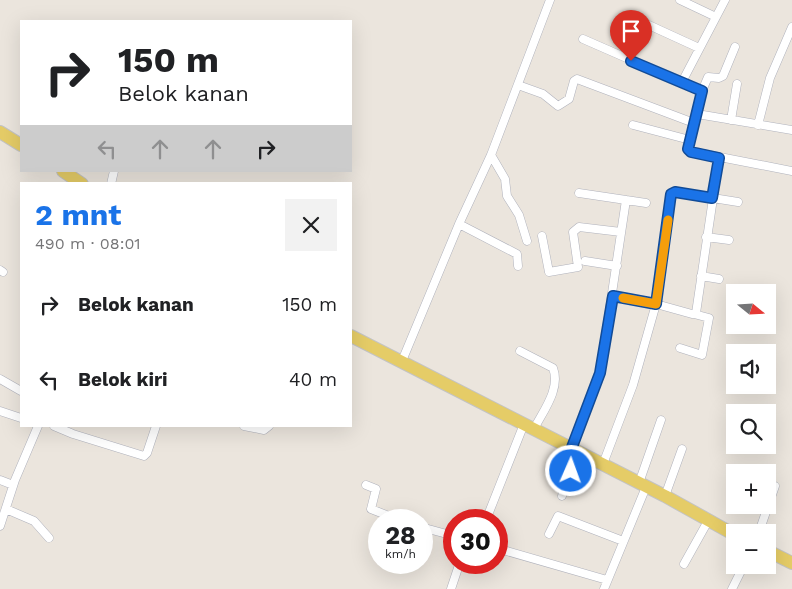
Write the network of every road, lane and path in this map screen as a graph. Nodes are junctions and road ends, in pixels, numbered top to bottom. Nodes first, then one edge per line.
1 (550, 0) edge
2 (680, 0) edge
3 (725, 0) edge
4 (716, 17) junction
5 (640, 20) dead end
6 (792, 27) edge
7 (583, 38) dead end
8 (699, 48) junction
9 (735, 48) dead end
10 (682, 82) junction
11 (737, 84) dead end
12 (518, 85) junction
13 (702, 91) junction
14 (697, 114) junction
15 (731, 120) junction
16 (694, 123) junction
17 (633, 125) dead end
18 (758, 125) junction
19 (792, 130) edge
20 (0, 132) edge
21 (690, 140) junction
22 (20, 144) edge
23 (491, 155) junction
24 (719, 158) junction
25 (792, 171) edge
26 (64, 172) edge
27 (79, 182) edge
28 (580, 193) dead end
29 (712, 198) junction
30 (626, 200) junction
31 (738, 202) dead end
32 (646, 203) dead end
33 (459, 224) junction
34 (621, 232) junction
35 (542, 236) dead end
36 (706, 237) junction
37 (729, 240) dead end
38 (527, 241) dead end
39 (585, 261) dead end
40 (518, 266) dead end
41 (617, 266) junction
42 (701, 276) junction
43 (719, 279) dead end
44 (613, 296) junction
45 (656, 304) junction
46 (694, 314) junction
47 (352, 336) edge
48 (680, 348) dead end
49 (520, 351) dead end
50 (402, 361) junction
51 (0, 379) edge
52 (20, 390) edge
53 (0, 411) edge
54 (20, 418) edge
55 (661, 420) dead end
56 (38, 427) edge
57 (56, 427) edge
58 (156, 427) edge
59 (249, 427) edge
60 (267, 427) edge
61 (529, 427) junction
62 (571, 449) junction
63 (682, 449) dead end
64 (603, 464) junction
65 (0, 480) edge
66 (13, 485) junction
67 (366, 485) dead end
68 (642, 485) junction
69 (562, 496) dead end
70 (665, 496) junction
71 (6, 509) junction
72 (371, 509) edge
73 (491, 509) edge
74 (708, 521) junction
75 (0, 526) edge
76 (726, 530) edge
77 (549, 534) dead end
78 (50, 538) dead end
79 (623, 541) junction
80 (508, 551) edge
81 (776, 555) edge
82 (792, 563) edge
83 (684, 564) dead end
84 (456, 574) edge
85 (740, 574) edge
86 (607, 580) junction
87 (451, 589) edge
88 (604, 589) edge
89 (732, 589) edge

1 - 12 street
2 - 4 street
3 - 4 street
4 - 8 street
5 - 8 street
6 - 18 street
7 - 10 street
8 - 10 street
9 - 13 street
10 - 13 street
11 - 15 street
12 - 16 street
12 - 23 street
13 - 14 street
14 - 15 street
14 - 16 street
15 - 18 street
16 - 21 street
17 - 21 street
18 - 19 street
20 - 22 main road
21 - 24 street
23 - 33 street
23 - 38 street
24 - 25 street
24 - 29 street
26 - 27 main road
28 - 30 street
29 - 31 street
29 - 36 street
29 - 45 street
30 - 32 street
30 - 34 street
33 - 40 street
33 - 50 street
34 - 35 street
34 - 41 street
36 - 37 street
36 - 42 street
39 - 41 street
41 - 44 street
42 - 43 street
42 - 46 street
44 - 45 street
44 - 62 street
45 - 46 street
45 - 64 street
46 - 48 street
47 - 50 main road
49 - 61 street
50 - 61 main road
51 - 52 street
53 - 54 street
55 - 68 street
56 - 66 street
57 - 58 street
59 - 60 street
61 - 62 main road
61 - 73 street
62 - 64 main road
62 - 69 street
63 - 70 street
64 - 68 main road
65 - 66 street
66 - 71 street
67 - 72 street
68 - 70 main road
68 - 79 street
70 - 74 main road
71 - 75 street
71 - 78 street
74 - 76 main road
74 - 83 street
77 - 79 street
79 - 86 street
80 - 86 street
81 - 82 main road
84 - 87 street
85 - 89 street
86 - 88 street

